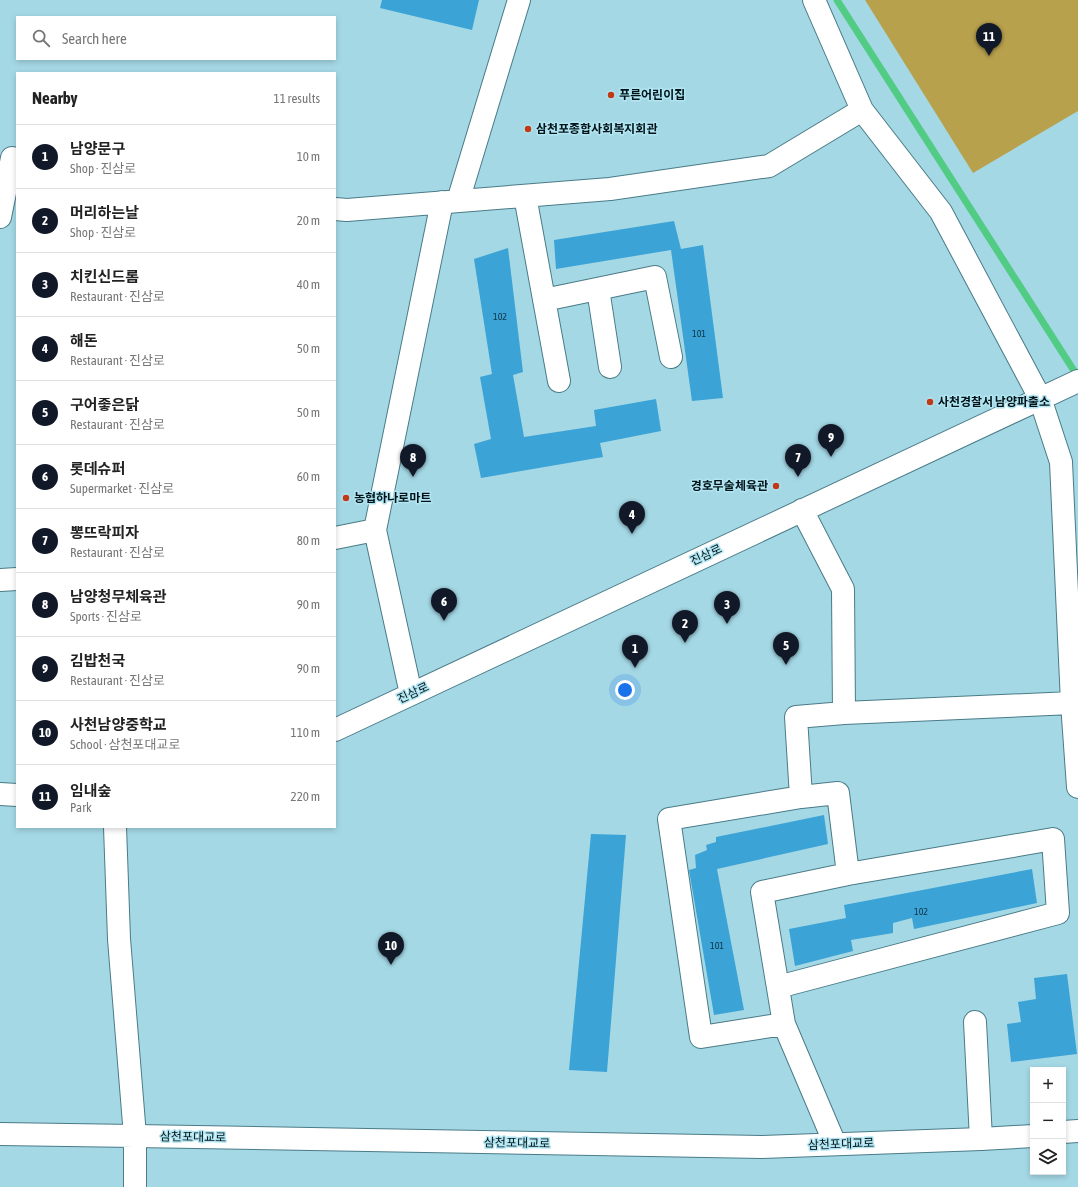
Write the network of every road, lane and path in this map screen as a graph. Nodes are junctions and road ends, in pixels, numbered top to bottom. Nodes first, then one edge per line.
1 (519, 0) edge
2 (814, 0) edge
3 (862, 110) junction
4 (16, 159) edge
5 (525, 196) junction
6 (450, 202) junction
7 (336, 209) edge
8 (0, 217) edge
9 (598, 289) junction
10 (544, 300) junction
11 (671, 357) dead end
12 (610, 367) dead end
13 (559, 381) dead end
14 (1078, 381) edge
15 (1040, 398) junction
16 (802, 510) junction
17 (375, 530) junction
18 (336, 538) edge
19 (16, 579) edge
20 (0, 580) edge
21 (411, 694) junction
22 (1072, 703) junction
23 (844, 713) junction
24 (336, 730) edge
25 (1078, 787) edge
26 (0, 794) edge
27 (16, 795) edge
28 (801, 797) junction
29 (115, 828) edge
30 (848, 874) junction
31 (778, 987) junction
32 (975, 1022) dead end
33 (784, 1024) junction
34 (1078, 1130) edge
35 (1066, 1132) edge
36 (0, 1134) edge
37 (135, 1136) junction
38 (1030, 1136) edge
39 (981, 1139) junction
40 (835, 1144) junction
41 (135, 1187) edge

1 - 6 street
2 - 3 street
3 - 5 street
3 - 15 street
4 - 8 street
5 - 6 street
5 - 10 street
6 - 7 street
6 - 17 street
9 - 10 street
9 - 11 street
9 - 12 street
10 - 13 street
14 - 15 street, 진삼로
15 - 16 street, 진삼로
15 - 22 street
16 - 21 street, 진삼로
16 - 23 street
17 - 18 street
17 - 21 street
19 - 20 street
21 - 24 street, 진삼로
22 - 23 street
22 - 25 street
23 - 28 street
26 - 27 street
28 - 30 street
28 - 33 street
29 - 37 street
30 - 31 street
30 - 31 street
31 - 33 street
32 - 39 street
33 - 40 street
34 - 35 street
36 - 37 street, 삼천포대교로
37 - 40 street, 삼천포대교로
37 - 41 street
38 - 39 street, 삼천포대교로
39 - 40 street, 삼천포대교로

